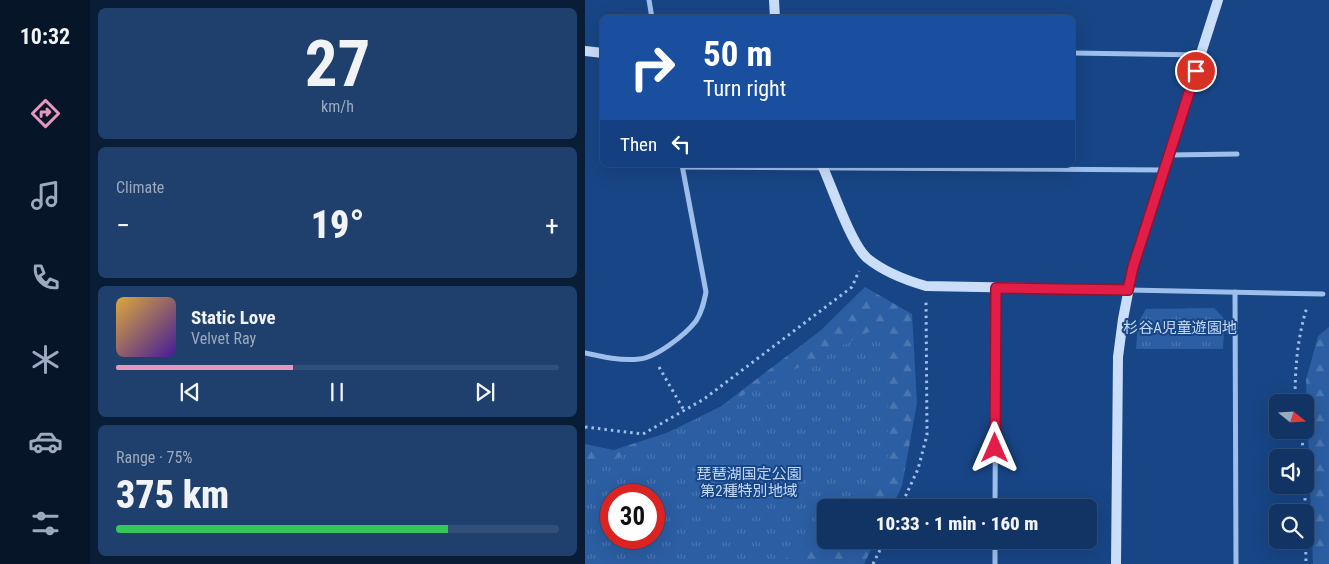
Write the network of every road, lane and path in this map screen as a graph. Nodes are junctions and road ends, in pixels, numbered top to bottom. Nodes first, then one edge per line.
1 (649, 0) edge
2 (774, 0) edge
3 (1219, 0) edge
4 (652, 15) edge
5 (775, 15) edge
6 (585, 51) edge
7 (600, 53) edge
8 (1075, 53) edge
9 (1201, 55) junction
10 (1237, 154) dead end
11 (1169, 155) junction
12 (682, 167) edge
13 (823, 167) edge
14 (908, 167) edge
15 (1165, 170) junction
16 (866, 257) junction
17 (926, 286) junction
18 (996, 288) junction
19 (1128, 290) junction
20 (1235, 292) junction
21 (1311, 294) junction
22 (1323, 294) dead end
23 (585, 353) edge
24 (653, 356) junction
25 (1295, 394) edge
26 (685, 412) junction
27 (585, 427) edge
28 (904, 499) edge
29 (995, 499) edge
30 (880, 549) edge
31 (995, 549) edge
32 (1306, 549) edge
33 (873, 564) edge
34 (995, 564) edge
35 (1116, 564) edge
36 (1236, 564) edge
37 (1306, 564) edge

1 - 4 street
2 - 5 street
3 - 9 street
6 - 7 street
8 - 9 street
9 - 11 street
10 - 11 street
11 - 15 street
12 - 24 street
13 - 16 street
14 - 15 street
15 - 19 street
16 - 17 street
16 - 26 path
17 - 18 street
17 - 28 path
18 - 19 street
18 - 29 street
19 - 20 street
19 - 35 street
20 - 21 street
20 - 36 street
21 - 22 street
21 - 25 path
23 - 24 street
24 - 26 path
26 - 27 path
30 - 33 path
31 - 34 street
32 - 37 path

